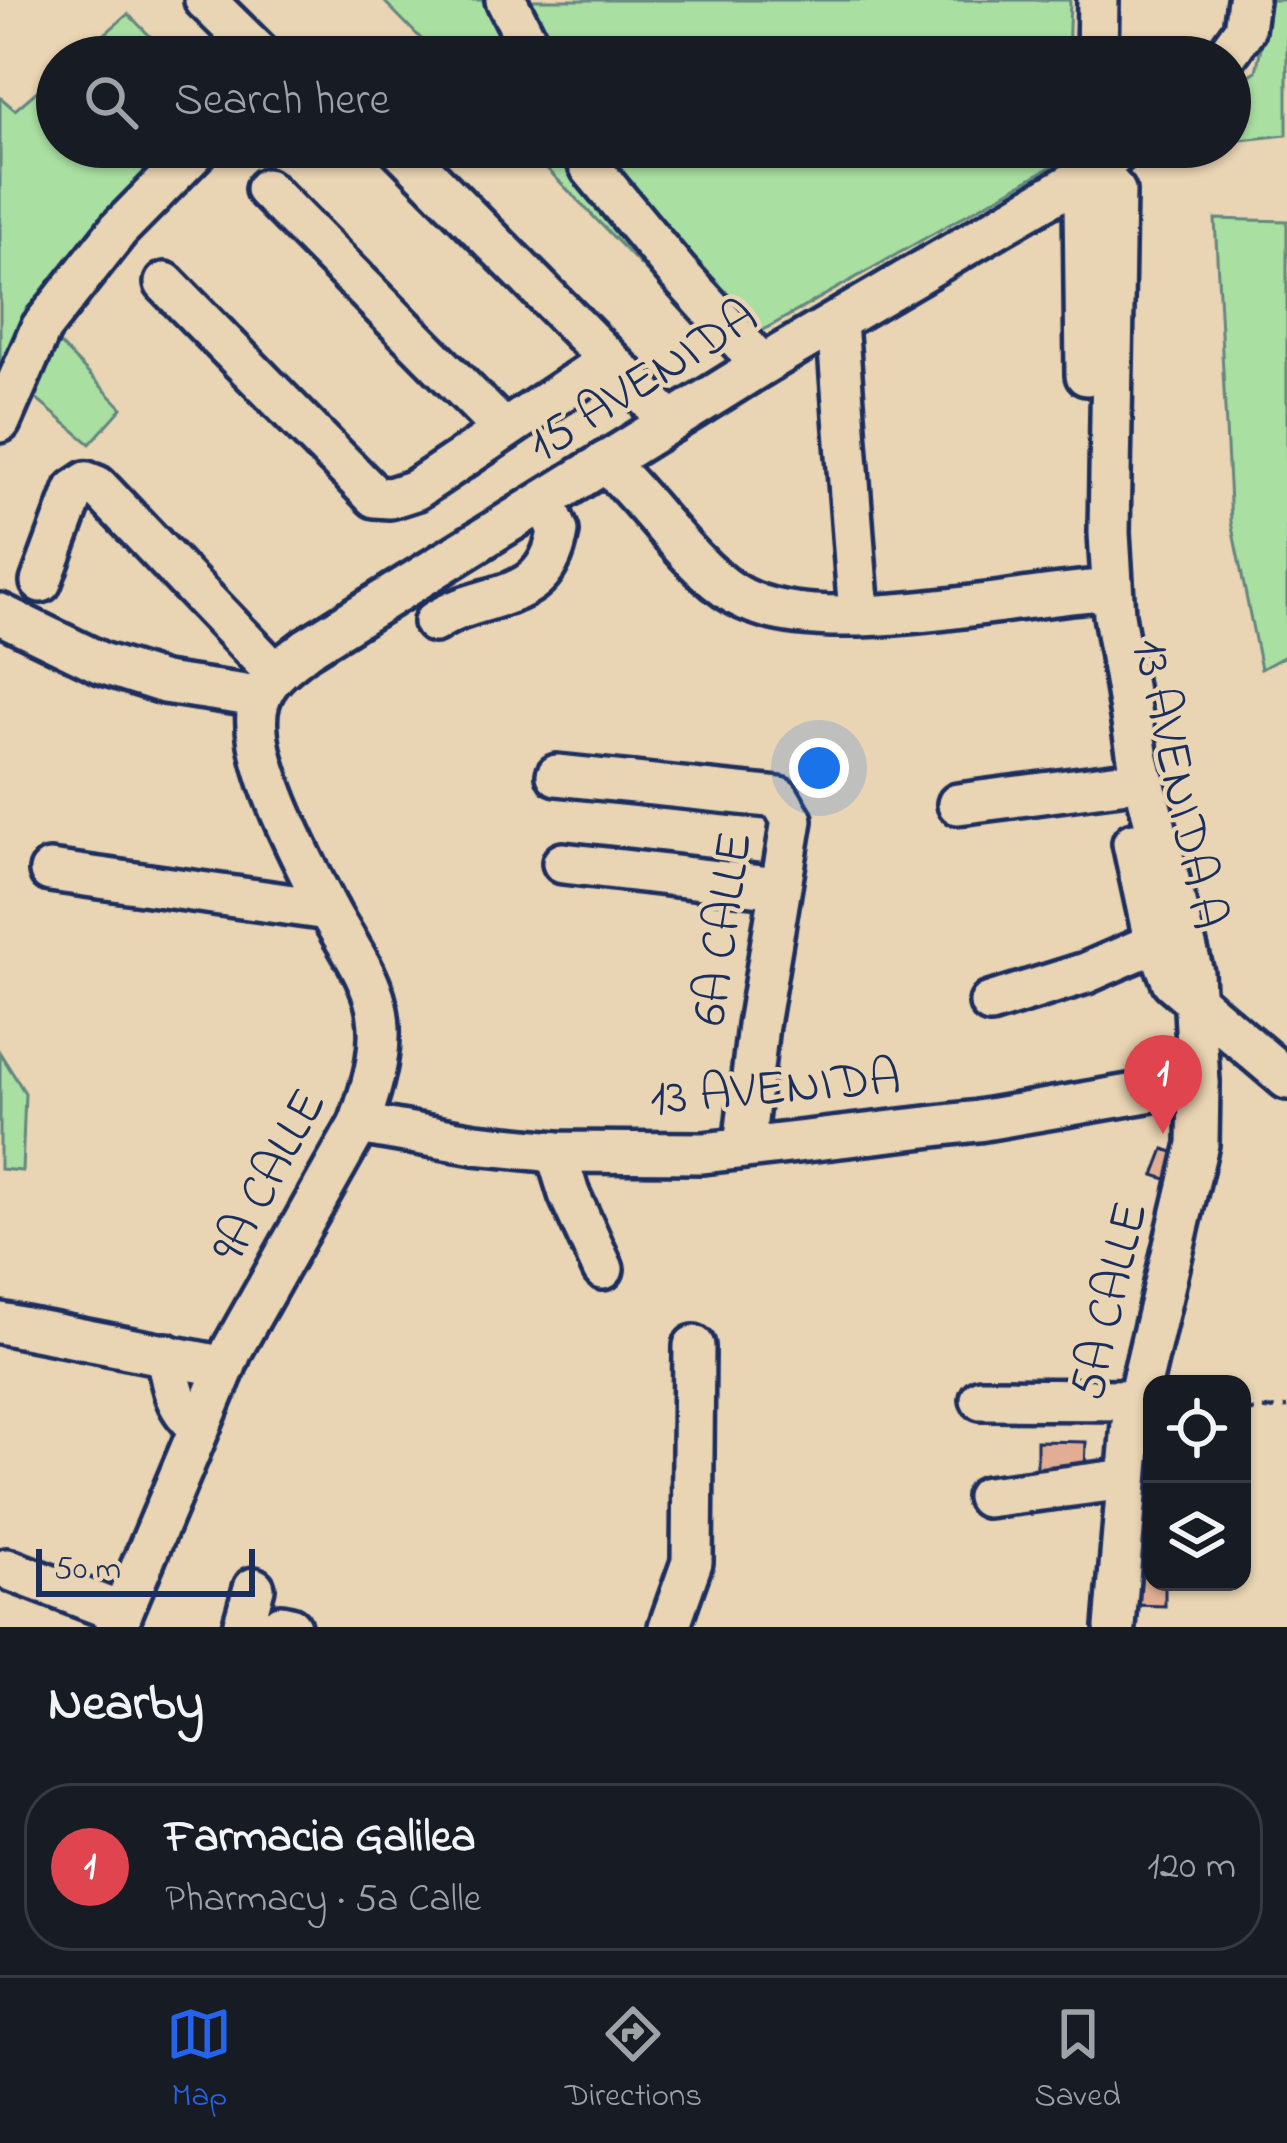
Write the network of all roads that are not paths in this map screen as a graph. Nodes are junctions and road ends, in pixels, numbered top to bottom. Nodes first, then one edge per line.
1 (205, 0) edge
2 (506, 0) edge
3 (1099, 0) edge
4 (1248, 0) edge
5 (242, 36) edge
6 (524, 36) edge
7 (1098, 36) edge
8 (1240, 36) edge
9 (179, 168) edge
10 (420, 168) edge
11 (591, 168) edge
12 (1084, 168) edge
13 (1098, 168) edge
14 (1109, 168) edge
15 (266, 189) dead end
16 (165, 284) dead end
17 (836, 322) junction
18 (609, 360) junction
19 (762, 364) junction
20 (0, 422) edge
21 (671, 422) junction
22 (505, 430) junction
23 (605, 462) junction
24 (545, 501) junction
25 (41, 582) dead end
26 (1091, 591) junction
27 (0, 614) edge
28 (859, 616) junction
29 (434, 622) dead end
30 (267, 685) junction
31 (557, 775) dead end
32 (1120, 784) junction
33 (958, 805) dead end
34 (562, 862) dead end
35 (50, 871) dead end
36 (779, 888) junction
37 (328, 910) junction
38 (1157, 943) junction
39 (1192, 998) junction
40 (990, 1004) dead end
41 (1287, 1079) edge
42 (1199, 1083) junction
43 (359, 1124) junction
44 (744, 1148) junction
45 (556, 1152) junction
46 (603, 1269) dead end
47 (0, 1323) edge
48 (694, 1346) dead end
49 (166, 1354) junction
50 (225, 1367) junction
51 (981, 1399) dead end
52 (1138, 1400) junction
53 (199, 1426) junction
54 (1127, 1479) junction
55 (987, 1497) dead end
56 (7, 1569) dead end
57 (254, 1588) dead end
58 (119, 1620) edge
59 (271, 1626) edge
60 (669, 1627) edge
61 (1115, 1627) edge

1 - 5 street
2 - 6 street
3 - 7 street
4 - 8 street
9 - 20 street
10 - 18 street
11 - 19 street
12 - 17 street, 15 AVENIDA
13 - 26 street, 13 AVENIDA A
14 - 39 street, 13 AVENIDA A
15 - 22 street
16 - 22 street
17 - 19 street, 15 AVENIDA
17 - 28 street
18 - 21 street
18 - 22 street
19 - 21 street, 15 AVENIDA
21 - 23 street, 15 AVENIDA
23 - 24 street, 15 AVENIDA
23 - 28 street
24 - 29 street
24 - 30 street, 15 AVENIDA
25 - 30 street
26 - 28 street
26 - 32 street, 13 AVENIDA A
27 - 30 street
30 - 37 street, 9A CALLE
31 - 36 street, 6A CALLE
32 - 33 street
32 - 38 street, 13 AVENIDA A
34 - 36 street
35 - 37 street
36 - 44 street, 6A CALLE
37 - 43 street, 9A CALLE
38 - 39 street, 13 AVENIDA A
38 - 40 street
39 - 41 street
39 - 42 street, 5A CALLE
42 - 44 street, 13 AVENIDA
42 - 52 street, 5A CALLE
43 - 45 street, 13 AVENIDA
43 - 50 street, 9A CALLE
44 - 45 street, 13 AVENIDA
45 - 46 street
47 - 49 street
48 - 60 street
49 - 50 street
49 - 53 street
50 - 53 street, 9A CALLE
51 - 52 street
52 - 54 street, 5A CALLE
53 - 58 street, 9A CALLE
54 - 55 street
54 - 61 street, 5A CALLE
56 - 58 street
57 - 59 street

